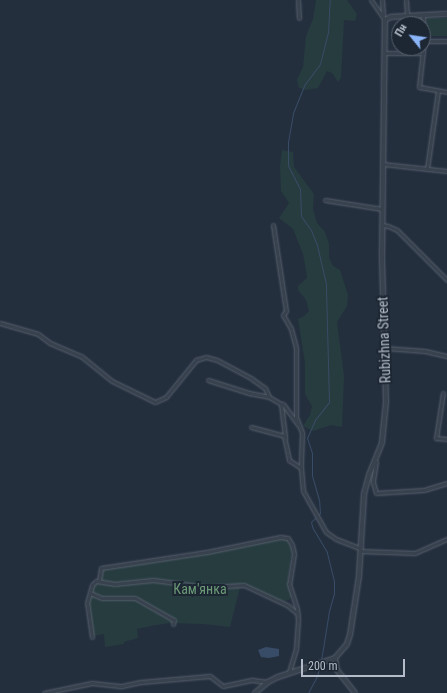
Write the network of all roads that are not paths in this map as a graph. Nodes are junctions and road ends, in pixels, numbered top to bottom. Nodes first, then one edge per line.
1 (298, 0) edge
2 (371, 0) edge
3 (382, 0) edge
4 (406, 0) edge
5 (447, 14) edge
6 (423, 15) joint
7 (406, 16) joint
8 (391, 17) edge
9 (299, 18) dead end
10 (384, 18) junction
11 (431, 41) edge
12 (447, 41) edge
13 (385, 54) junction
14 (391, 54) edge
15 (423, 56) edge
16 (438, 91) junction
17 (447, 92) edge
18 (383, 164) junction
19 (427, 169) junction
20 (447, 170) edge
21 (325, 200) dead end
22 (382, 209) junction
23 (274, 225) dead end
24 (382, 225) junction
25 (447, 280) edge
26 (0, 323) edge
27 (385, 348) junction
28 (447, 356) edge
29 (208, 380) dead end
30 (443, 394) dead end
31 (269, 397) junction
32 (277, 402) junction
33 (251, 427) dead end
34 (299, 427) junction
35 (285, 438) junction
36 (447, 439) edge
37 (376, 457) junction
38 (301, 468) junction
39 (447, 483) edge
40 (447, 539) edge
41 (360, 549) junction
42 (99, 581) junction
43 (90, 593) junction
44 (298, 614) junction
45 (173, 624) dead end
46 (92, 637) dead end
47 (335, 658) junction
48 (289, 672) junction
49 (268, 682) junction
50 (44, 693) edge
51 (255, 693) edge
52 (355, 693) edge

1 - 9 street
2 - 10 street
3 - 10 street
4 - 7 street
5 - 6 street
6 - 7 street
8 - 10 street
10 - 13 street, Rubizhna Street
11 - 12 street
13 - 14 street
13 - 18 street, Rubizhna Street
15 - 16 street
16 - 17 street
16 - 19 street
18 - 19 street
18 - 22 street, Rubizhna Street
19 - 20 street
21 - 22 street
22 - 24 street, Rubizhna Street
23 - 34 street
24 - 25 street
24 - 27 street, Rubizhna Street
26 - 31 street
27 - 28 street
27 - 37 street, Rubizhna Street
29 - 31 street
30 - 36 street
31 - 32 street
32 - 34 street
32 - 35 street
33 - 35 street
34 - 38 street
35 - 38 street
37 - 39 street
37 - 41 street, Rubizhna Street
38 - 41 street
40 - 41 street
41 - 47 street, Rubizhna Street
42 - 43 street
42 - 44 street
42 - 44 street
43 - 45 street
43 - 46 street
44 - 48 street
47 - 48 street
47 - 52 street
48 - 49 street
49 - 50 street
49 - 51 street

